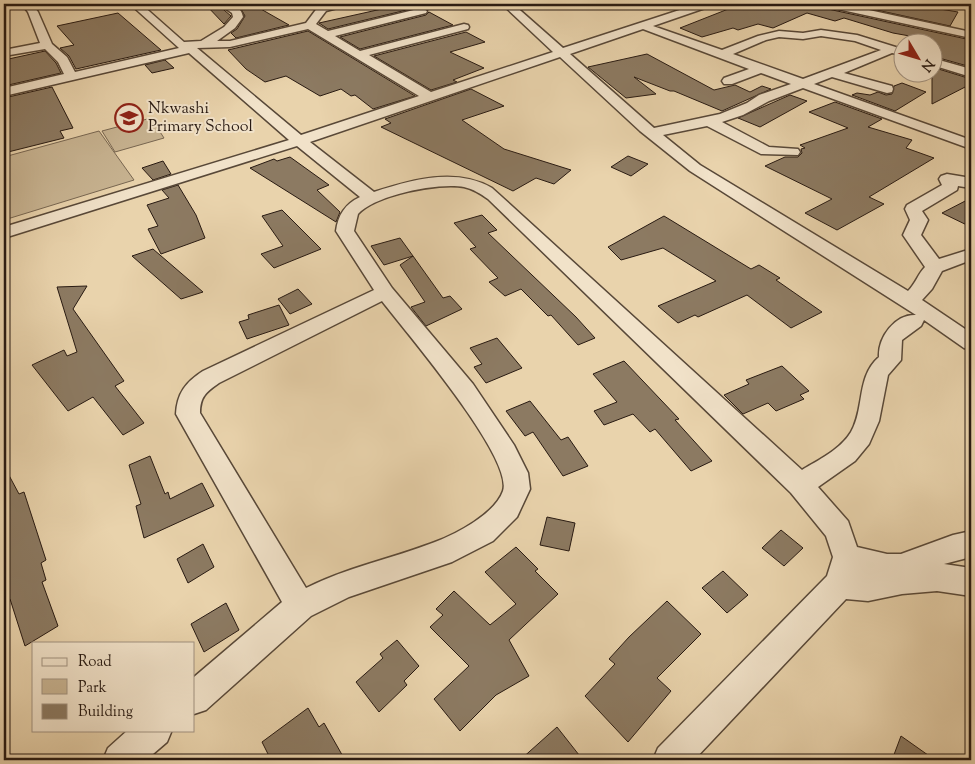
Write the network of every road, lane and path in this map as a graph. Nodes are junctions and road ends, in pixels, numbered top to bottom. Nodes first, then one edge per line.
1 (27, 4) edge
2 (135, 4) edge
3 (224, 4) edge
4 (341, 4) edge
5 (507, 4) edge
6 (707, 4) edge
7 (828, 4) edge
8 (422, 11) dead end
9 (310, 25) junction
10 (641, 26) junction
11 (464, 27) dead end
12 (325, 35) junction
13 (971, 35) edge
14 (886, 36) dead end
15 (857, 38) junction
16 (204, 44) junction
17 (47, 45) junction
18 (186, 47) junction
19 (892, 48) edge
20 (559, 52) junction
21 (892, 52) edge
22 (4, 53) edge
23 (357, 54) junction
24 (722, 54) junction
25 (942, 64) edge
26 (762, 68) junction
27 (831, 73) junction
28 (971, 73) edge
29 (71, 76) junction
30 (728, 81) dead end
31 (971, 82) edge
32 (804, 84) junction
33 (971, 87) edge
34 (887, 89) dead end
35 (4, 92) edge
36 (429, 98) junction
37 (708, 121) junction
38 (651, 133) junction
39 (299, 141) junction
40 (971, 145) edge
41 (793, 152) dead end
42 (971, 183) edge
43 (370, 197) junction
44 (4, 233) edge
45 (971, 254) edge
46 (935, 267) junction
47 (385, 292) junction
48 (912, 311) junction
49 (971, 343) edge
50 (800, 485) junction
51 (971, 544) edge
52 (844, 571) junction
53 (971, 582) edge
54 (300, 606) junction
55 (195, 697) edge
56 (154, 732) edge
57 (120, 760) edge
58 (670, 760) edge

1 - 17 street
2 - 18 street
3 - 16 street
4 - 9 street
5 - 20 street
6 - 10 street
7 - 13 street
8 - 12 street
9 - 12 street
9 - 16 street
10 - 20 street
10 - 24 street
11 - 23 street
12 - 23 street
14 - 15 street
15 - 19 street
15 - 24 street
16 - 18 street
17 - 22 street
17 - 29 street
18 - 29 street
18 - 39 street
20 - 36 street
20 - 38 street
21 - 27 street
23 - 36 street
24 - 26 street
25 - 28 street
26 - 30 street
26 - 32 street
27 - 32 street
27 - 34 street
29 - 35 street
31 - 33 street
32 - 37 street
32 - 40 street
36 - 39 street
37 - 38 street
37 - 41 street
38 - 48 street
39 - 43 street
39 - 44 street
42 - 46 street
43 - 47 street
43 - 50 street
45 - 46 street
46 - 48 street
47 - 54 street
47 - 54 street
48 - 49 street
48 - 50 street
50 - 52 street
51 - 52 street
52 - 53 street
52 - 58 street
54 - 55 street
56 - 57 street

